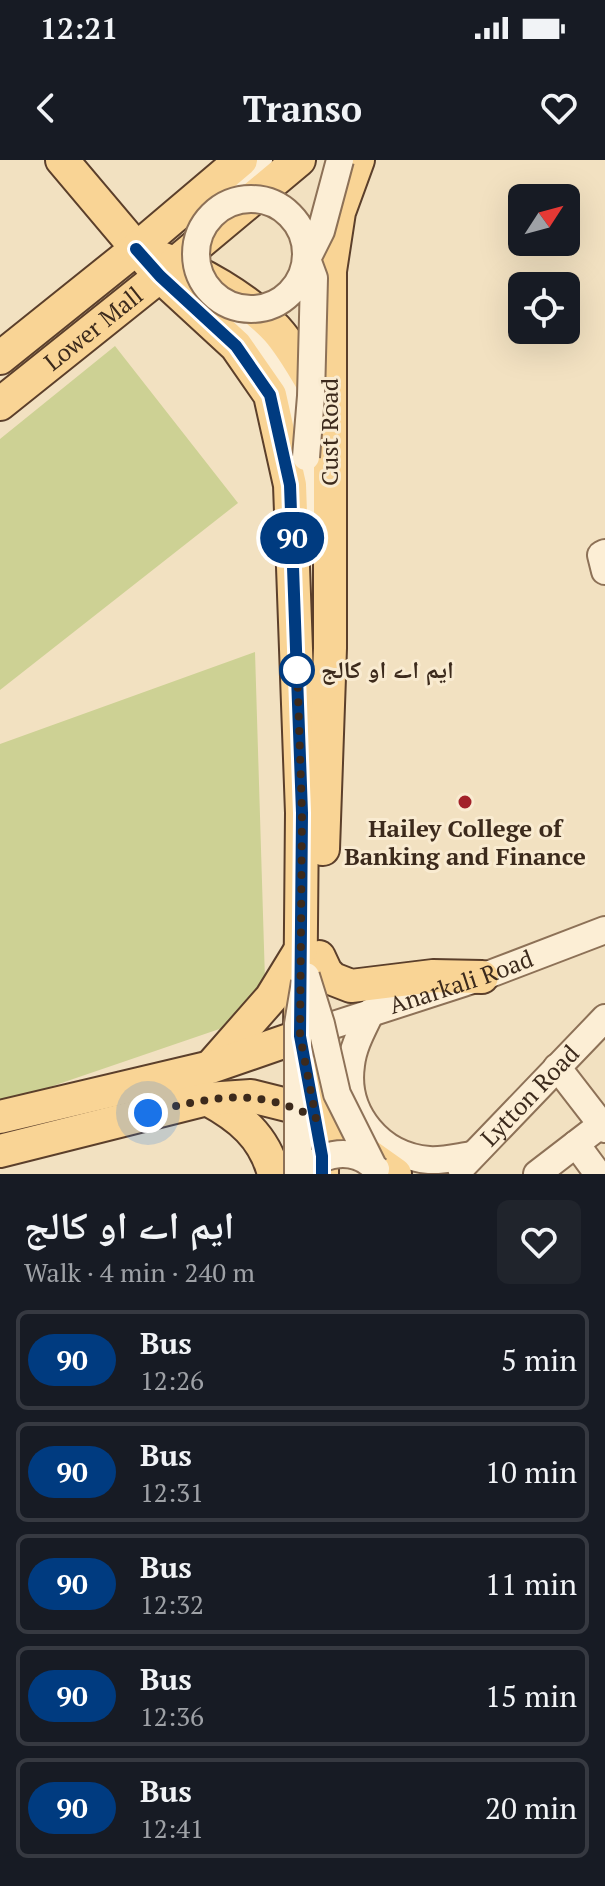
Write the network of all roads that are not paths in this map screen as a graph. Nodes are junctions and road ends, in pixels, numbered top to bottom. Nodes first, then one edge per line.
1 (62, 160) edge
2 (241, 160) edge
3 (259, 160) edge
4 (299, 160) edge
5 (340, 160) edge
6 (358, 160) edge
7 (210, 215) junction
8 (136, 249) junction
9 (307, 259) junction
10 (168, 270) junction
11 (227, 304) junction
12 (0, 358) edge
13 (0, 404) edge
14 (330, 414) junction
15 (306, 457) junction
16 (605, 930) edge
17 (309, 961) junction
18 (482, 977) junction
19 (371, 1012) junction
20 (605, 1018) edge
21 (307, 1034) junction
22 (563, 1060) junction
23 (211, 1067) junction
24 (207, 1099) junction
25 (0, 1117) edge
26 (316, 1118) junction
27 (604, 1118) edge
28 (576, 1144) junction
29 (0, 1151) edge
30 (464, 1164) edge
31 (375, 1167) edge
32 (592, 1172) edge
33 (274, 1174) edge
34 (300, 1174) edge
35 (322, 1174) edge
36 (537, 1174) edge

1 - 8 main road
2 - 8 main road, Lower Mall
3 - 7 street
4 - 10 main road, Lower Mall
5 - 9 street, bridge
6 - 14 main road, Cust Road
7 - 9 street, bridge
7 - 11 street, bridge
8 - 10 main road
8 - 12 main road, Lower Mall
9 - 11 street, bridge
9 - 15 street, bridge
10 - 13 main road, Lower Mall
10 - 14 main road
10 - 17 main road, Cust Road
11 - 15 street, bridge
14 - 17 main road, Cust Road
15 - 17 street
16 - 18 street, Anarkali Road
17 - 18 main road
17 - 21 main road, Cust Road
17 - 23 main road
17 - 31 street, bridge
17 - 34 street, bridge
18 - 19 street, Anarkali Road
19 - 21 street, Anarkali Road
19 - 30 street
20 - 22 street, Lytton Road
21 - 23 main road
21 - 26 main road, Cust Road
21 - 31 main road, Cust Road
22 - 27 street
22 - 30 street, Lytton Road
23 - 25 main road
24 - 26 main road
24 - 29 main road
24 - 33 main road
26 - 31 main road
26 - 35 main road, Cust Road
27 - 28 street
28 - 32 street
28 - 36 street
31 - 34 street, bridge

